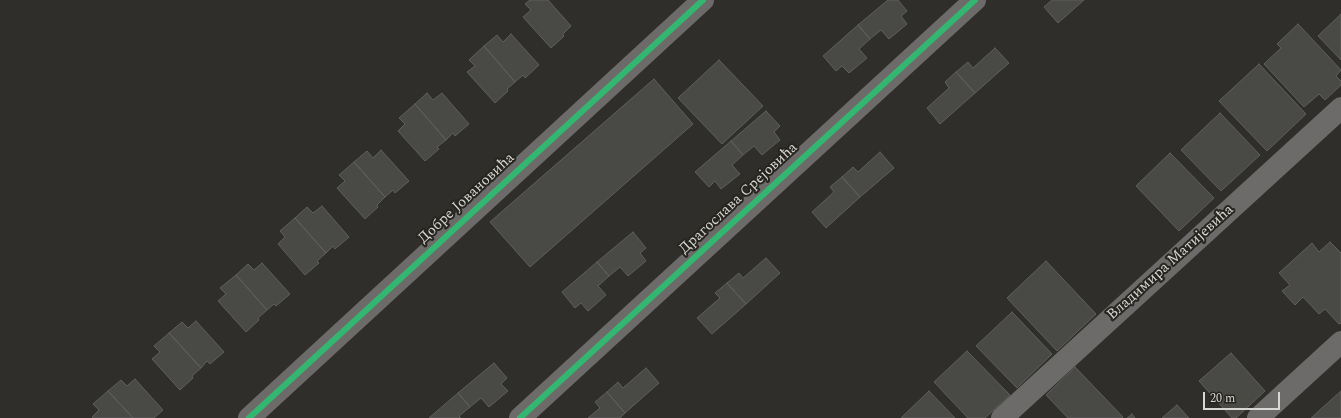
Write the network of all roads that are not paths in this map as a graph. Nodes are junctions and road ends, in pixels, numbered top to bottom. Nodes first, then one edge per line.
1 (703, 0) edge
2 (975, 0) edge
3 (1341, 108) edge
4 (1341, 342) edge
5 (249, 418) edge
6 (520, 418) edge
7 (1002, 418) edge
8 (1258, 418) edge

1 - 5 street, Добре Јовановића
2 - 6 street, Драгослава Срејовића
3 - 7 street, Владимира Матијевића
4 - 8 street

